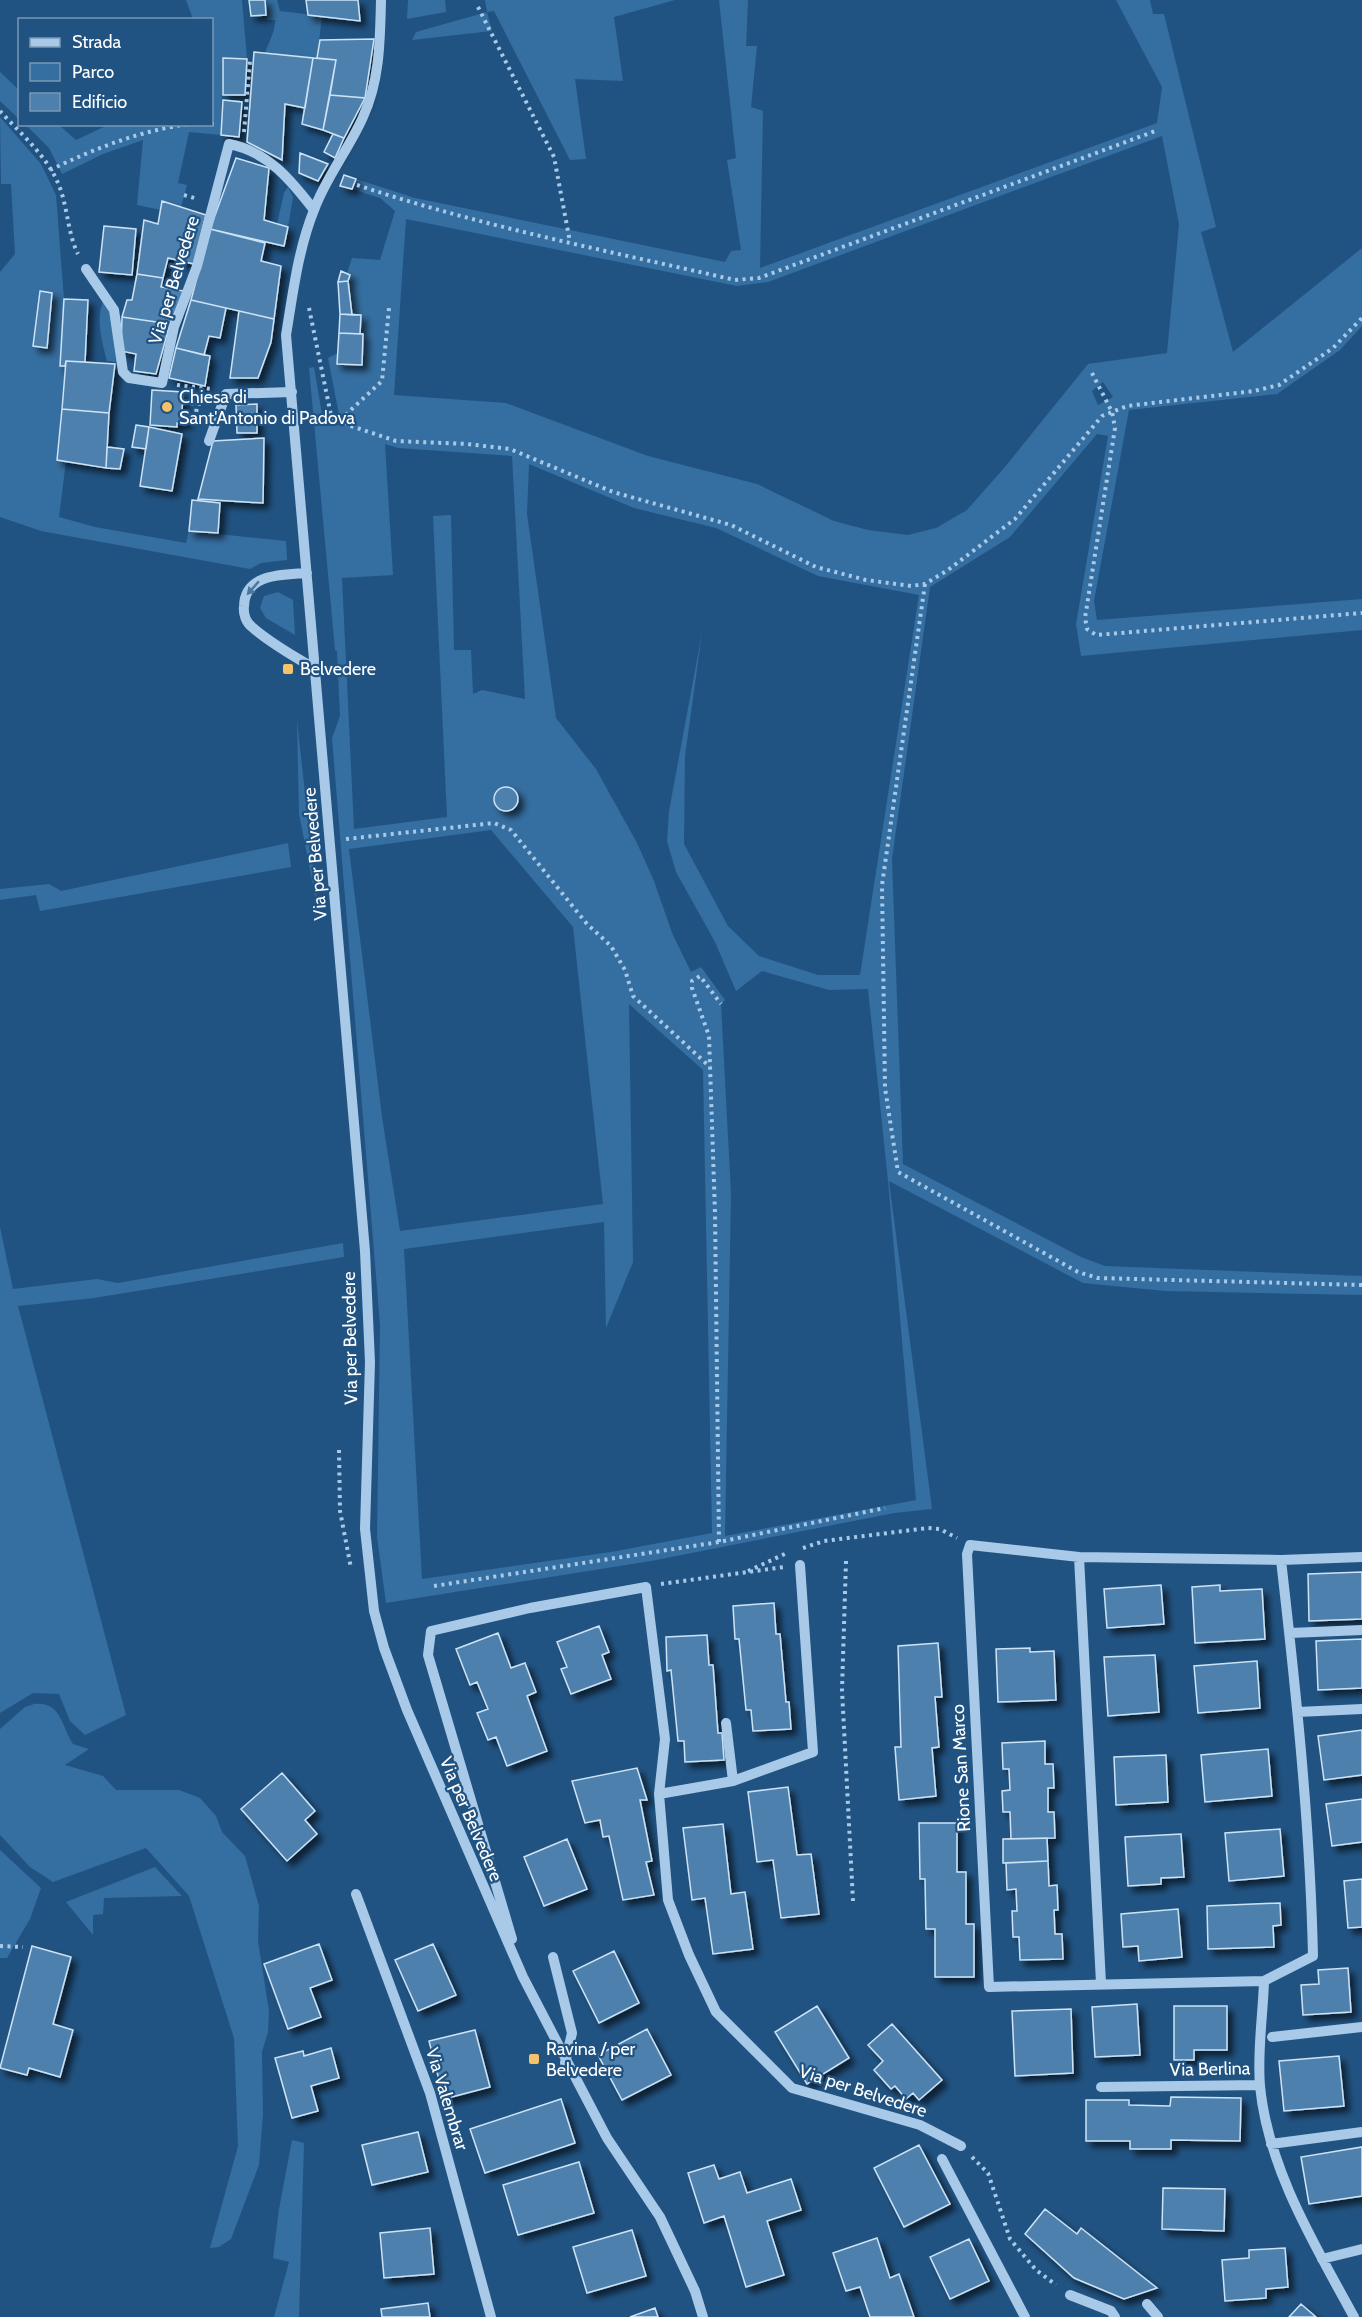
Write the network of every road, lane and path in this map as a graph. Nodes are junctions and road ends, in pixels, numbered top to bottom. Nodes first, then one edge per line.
1 (381, 0) edge
2 (478, 7) dead end
3 (250, 61) dead end
4 (0, 111) edge
5 (177, 126) edge
6 (1158, 130) dead end
7 (243, 147) junction
8 (50, 170) junction
9 (357, 185) dead end
10 (314, 210) junction
11 (570, 242) junction
12 (86, 269) joint
13 (308, 303) dead end
14 (389, 308) dead end
15 (1362, 318) edge
16 (1092, 373) dead end
17 (209, 389) dead end
18 (292, 392) junction
19 (183, 403) dead end
20 (197, 404) junction
21 (206, 404) dead end
22 (1112, 412) junction
23 (331, 415) junction
24 (340, 420) junction
25 (333, 425) dead end
26 (196, 426) dead end
27 (209, 441) dead end
28 (307, 573) junction
29 (926, 584) junction
30 (1362, 613) edge
31 (315, 669) junction
32 (342, 840) dead end
33 (721, 1004) dead end
34 (710, 1067) junction
35 (1362, 1285) edge
36 (339, 1450) dead end
37 (885, 1508) dead end
38 (719, 1542) junction
39 (970, 1545) junction
40 (1079, 1557) junction
41 (1362, 1557) edge
42 (1281, 1560) junction
43 (846, 1561) dead end
44 (348, 1563) dead end
45 (800, 1565) joint
46 (748, 1571) junction
47 (434, 1586) dead end
48 (646, 1587) junction
49 (1362, 1630) edge
50 (1290, 1634) junction
51 (1362, 1709) edge
52 (1298, 1712) junction
53 (726, 1723) dead end
54 (733, 1781) junction
55 (659, 1794) junction
56 (356, 1894) dead end
57 (853, 1901) dead end
58 (0, 1946) edge
59 (23, 1947) dead end
60 (553, 1958) dead end
61 (523, 1977) junction
62 (1264, 1981) junction
63 (1101, 1983) junction
64 (1362, 2027) edge
65 (1272, 2037) dead end
66 (566, 2063) junction
67 (1260, 2085) junction
68 (1101, 2087) dead end
69 (1362, 2132) edge
70 (1271, 2144) junction
71 (961, 2146) joint
72 (942, 2159) dead end
73 (1362, 2249) edge
74 (1322, 2259) junction
75 (1070, 2295) joint
76 (1148, 2304) dead end
77 (491, 2317) edge
78 (703, 2317) edge
79 (1025, 2317) edge
80 (1115, 2317) edge
81 (1158, 2317) edge
82 (1354, 2317) edge

1 - 10 street, Via per Belvedere
2 - 11 path
3 - 7 path
4 - 8 path
5 - 8 path
6 - 11 path
7 - 10 street
7 - 12 street, Via per Belvedere
8 - 12 path
9 - 11 path
10 - 18 street, Via per Belvedere
13 - 23 path
14 - 24 path
15 - 22 path
16 - 22 path
17 - 20 path
18 - 27 street
18 - 28 street, Via per Belvedere
19 - 20 path
20 - 21 path
20 - 26 path
22 - 29 path
22 - 30 path
23 - 24 path
23 - 25 path
24 - 29 path
28 - 31 street, Via per Belvedere
28 -> 31 street
29 - 35 path
31 - 61 street, Via per Belvedere
32 - 34 path
33 - 34 path
34 - 38 path
36 - 44 path
37 - 38 path
38 - 47 path
39 - 40 street
39 - 46 path
39 - 63 street, Rione San Marco
40 - 42 street
40 - 63 street
41 - 42 street
42 - 50 street, Rione San Marco
43 - 57 path
45 - 46 path
45 - 54 street
46 - 48 path
48 - 55 street, Via per Belvedere
48 - 61 street, Via per Belvedere
49 - 50 street
50 - 52 street, Rione San Marco
51 - 52 street
52 - 62 street, Rione San Marco
53 - 54 street
54 - 55 street
55 - 71 street, Via per Belvedere
56 - 77 street, Via Valembrar
58 - 59 path
60 - 66 street
61 - 66 street, Via per Belvedere
62 - 63 street, Rione San Marco
62 - 67 street
64 - 65 street
66 - 78 street, Via per Belvedere
67 - 68 street, Via Berlina
67 - 70 street, Via Berlina
69 - 70 street
70 - 74 street, Via Berlina
71 - 75 path
72 - 79 street
73 - 74 street
74 - 82 street, Via Berlina
75 - 80 street
76 - 81 street

